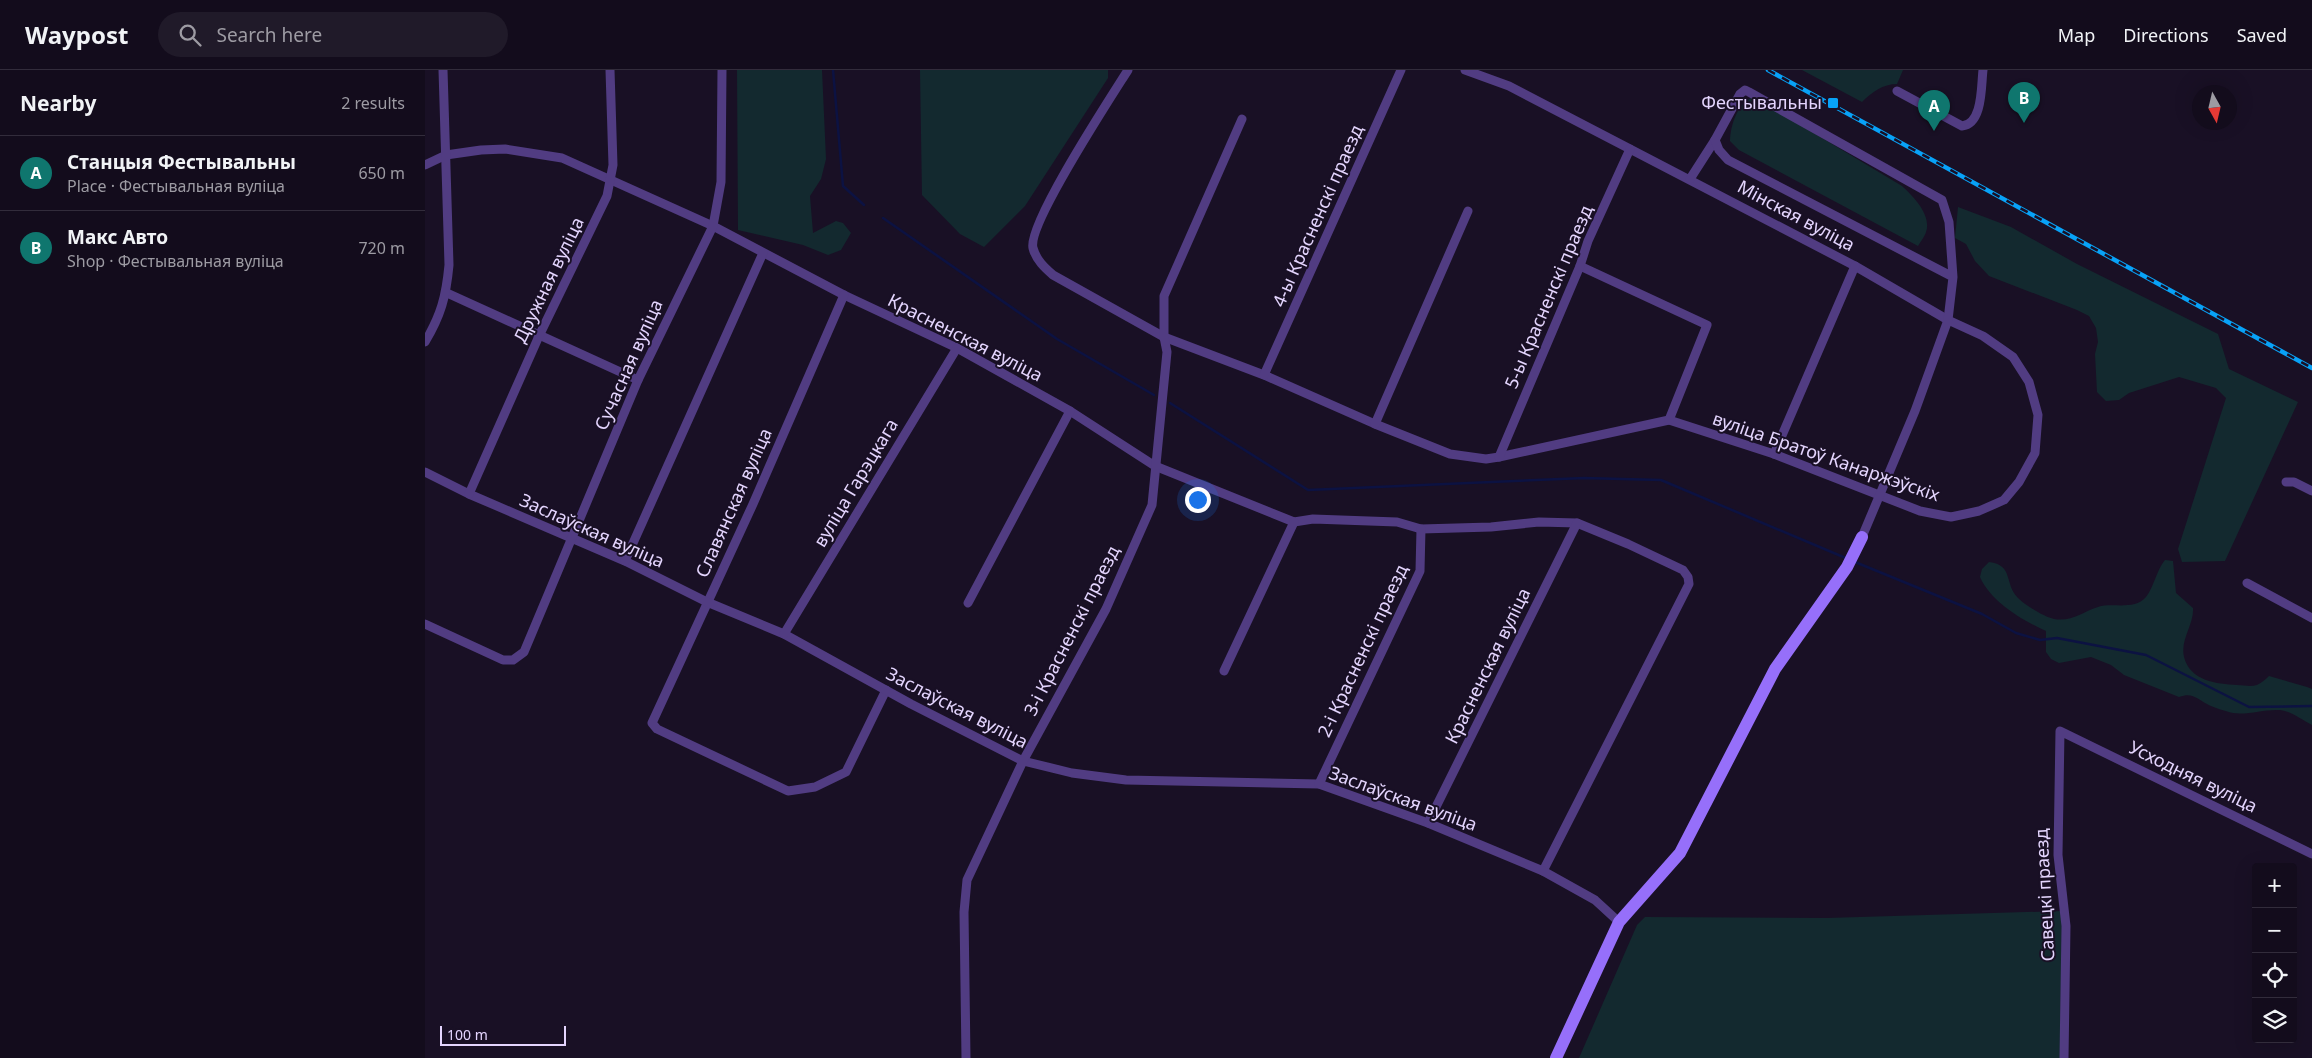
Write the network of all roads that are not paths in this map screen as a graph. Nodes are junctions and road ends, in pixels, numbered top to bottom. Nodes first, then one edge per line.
1 (443, 70) edge
2 (610, 70) edge
3 (722, 70) edge
4 (1128, 70) edge
5 (1401, 70) edge
6 (1465, 70) edge
7 (1983, 70) edge
8 (1897, 91) dead end
9 (1242, 119) dead end
10 (1715, 140) junction
11 (1630, 149) junction
12 (446, 155) junction
13 (425, 165) edge
14 (1690, 179) junction
15 (611, 181) junction
16 (1468, 211) dead end
17 (713, 226) junction
18 (763, 253) junction
19 (1580, 266) junction
20 (1855, 266) junction
21 (1953, 277) junction
22 (447, 293) junction
23 (844, 295) junction
24 (1948, 320) junction
25 (539, 336) junction
26 (1164, 337) junction
27 (425, 342) edge
28 (957, 348) junction
29 (1264, 375) junction
30 (638, 380) junction
31 (1070, 412) junction
32 (1669, 420) junction
33 (1375, 424) junction
34 (2035, 453) joint
35 (1774, 454) junction
36 (1499, 457) junction
37 (1155, 466) junction
38 (425, 472) edge
39 (2286, 482) dead end
40 (2312, 491) edge
41 (469, 494) junction
42 (1879, 494) junction
43 (1294, 522) junction
44 (1577, 523) junction
45 (1421, 529) junction
46 (1862, 537) joint
47 (571, 538) junction
48 (625, 561) junction
49 (2247, 583) dead end
50 (707, 602) junction
51 (969, 603) dead end
52 (2312, 618) edge
53 (425, 624) edge
54 (784, 634) junction
55 (1224, 671) dead end
56 (885, 690) junction
57 (2059, 731) joint
58 (1023, 761) junction
59 (1319, 784) junction
60 (1428, 823) junction
61 (2312, 854) edge
62 (1543, 871) junction
63 (1619, 922) junction
64 (966, 1058) edge
65 (1556, 1058) edge
66 (2064, 1058) edge

1 - 12 street
2 - 15 street, Дружная вуліца
3 - 17 street, Сучасная вуліца
4 - 26 street
5 - 29 street, 4-ы Красненскі праезд
6 - 11 street, Мінская вуліца
7 - 8 street
9 - 26 street
10 - 14 street
10 - 21 street
10 - 21 street
11 - 14 street, Мінская вуліца
11 - 19 street, 5-ы Красненскі праезд
12 - 13 street, Красненская вуліца
12 - 15 street, Красненская вуліца
12 - 22 street
14 - 20 street, Мінская вуліца
15 - 17 street, Красненская вуліца
15 - 25 street, Дружная вуліца
16 - 33 street
17 - 18 street, Красненская вуліца
17 - 30 street, Сучасная вуліца
18 - 23 street, Красненская вуліца
18 - 48 street
19 - 32 street
19 - 36 street, 5-ы Красненскі праезд
20 - 24 street, Мінская вуліца
20 - 35 street
21 - 24 street
22 - 25 street
22 - 27 street
23 - 28 street, Красненская вуліца
23 - 50 street, Славянская вуліца
24 - 34 street, Мінская вуліца
24 - 42 street
25 - 30 street
25 - 41 street, Дружная вуліца
26 - 29 street
26 - 37 street, 3-і Красненскі праезд
28 - 31 street, Красненская вуліца
28 - 54 street, вуліца Гарэцкага
29 - 33 street
30 - 47 street, Сучасная вуліца
31 - 37 street, Красненская вуліца
31 - 51 street
32 - 35 street, вуліца Братоў Канаржэўскіх
32 - 36 street
33 - 36 street
34 - 42 street, вуліца Братоў Канаржэўскіх
35 - 42 street, вуліца Братоў Канаржэўскіх
37 - 43 street, Красненская вуліца
37 - 58 street, 3-і Красненскі праезд
38 - 41 street, Заслаўская вуліца
39 - 40 street
41 - 47 street, Заслаўская вуліца
42 - 46 street
43 - 45 street, Красненская вуліца
43 - 55 street
44 - 45 street, Красненская вуліца
44 - 60 street, Красненская вуліца
44 - 62 street, Красненская вуліца
45 - 59 street, 2-і Красненскі праезд
46 - 63 street
47 - 48 street, Заслаўская вуліца
47 - 53 street, Сучасная вуліца
48 - 50 street, Заслаўская вуліца
49 - 52 street
50 - 54 street, Заслаўская вуліца
50 - 56 street, Славянская вуліца
54 - 56 street, Заслаўская вуліца
56 - 58 street, Заслаўская вуліца
57 - 61 street, Усходняя вуліца
57 - 66 street, Савецкі праезд
58 - 59 street, Заслаўская вуліца
58 - 64 street, 3-і Красненскі праезд
59 - 60 street, Заслаўская вуліца
60 - 62 street, Заслаўская вуліца
62 - 63 street, Заслаўская вуліца
63 - 65 street

